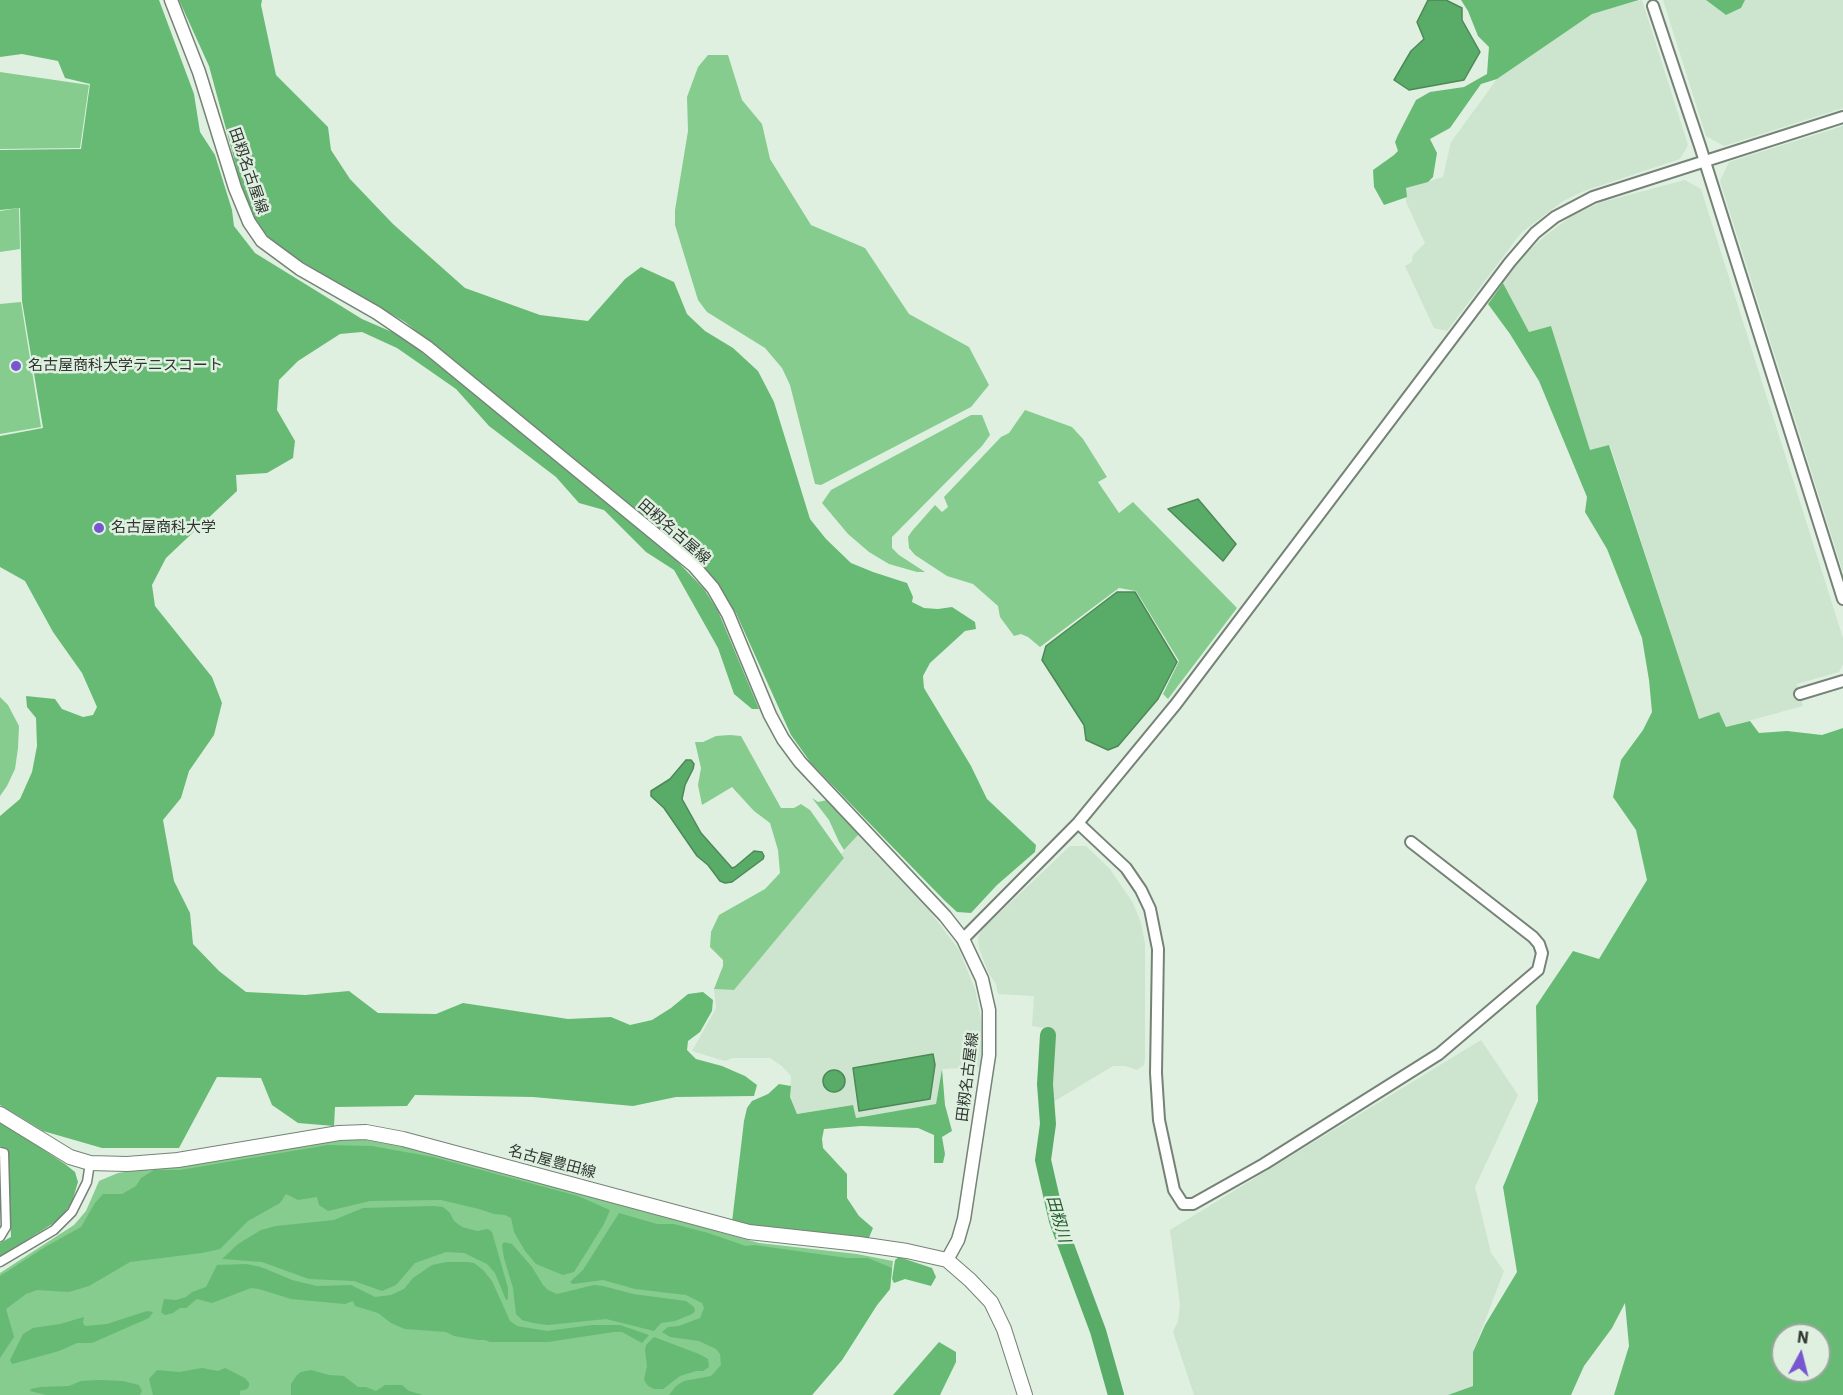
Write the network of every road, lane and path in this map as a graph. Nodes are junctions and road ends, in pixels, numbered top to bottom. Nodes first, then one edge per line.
1 (171, 0) edge
2 (1653, 6) dead end
3 (1843, 117) edge
4 (1704, 160) junction
5 (1843, 599) edge
6 (1843, 681) edge
7 (1800, 694) dead end
8 (1078, 823) junction
9 (1412, 842) dead end
10 (963, 939) junction
11 (0, 1114) edge
12 (0, 1152) edge
13 (90, 1163) junction
14 (0, 1238) edge
15 (947, 1260) junction
16 (0, 1262) edge
17 (1025, 1395) edge

1 - 10 main road, 田籾名古屋線
2 - 4 street
3 - 4 street
4 - 5 street
4 - 8 street
6 - 7 street
8 - 9 street
8 - 10 street
10 - 15 main road, 田籾名古屋線
11 - 13 main road, 名古屋豊田線
12 - 14 street
13 - 15 main road, 名古屋豊田線
13 - 16 street
15 - 17 main road, 名古屋豊田線

